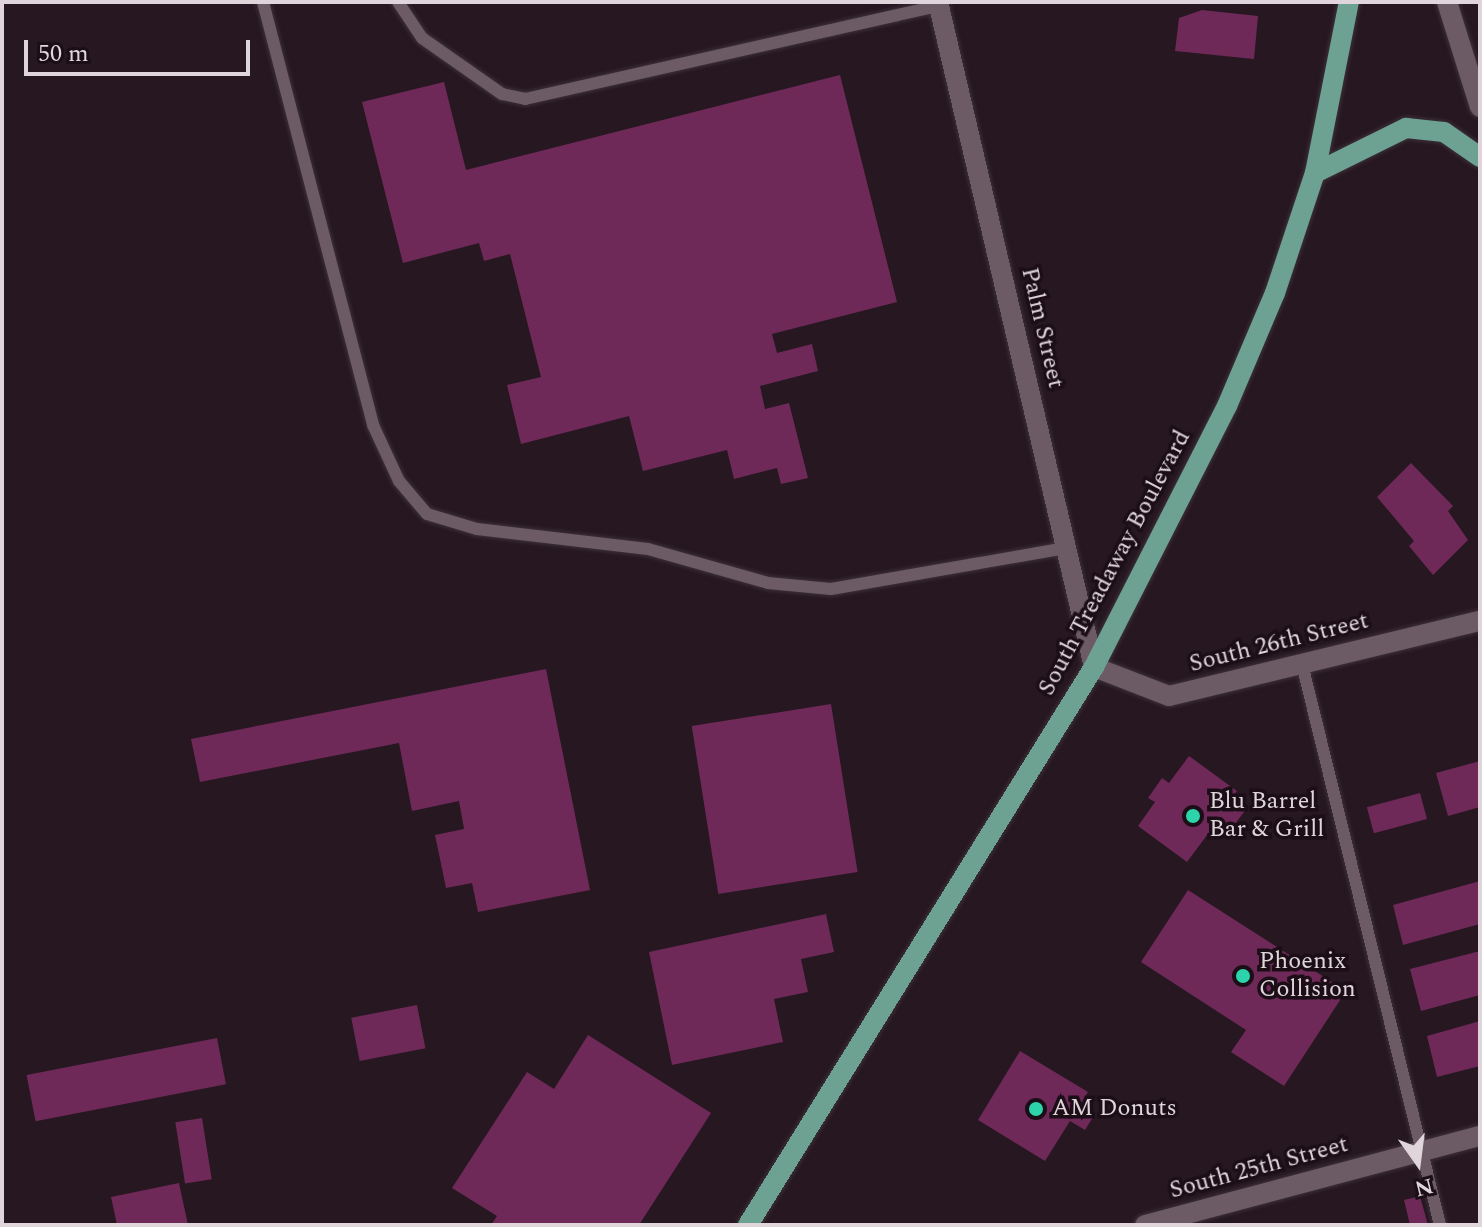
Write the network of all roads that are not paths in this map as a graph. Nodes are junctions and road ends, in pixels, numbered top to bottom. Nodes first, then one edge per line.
1 (263, 2) edge
2 (398, 2) edge
3 (1349, 2) edge
4 (1447, 2) edge
5 (939, 4) edge
6 (1480, 107) edge
7 (1480, 157) edge
8 (1315, 173) junction
9 (1067, 548) junction
10 (1480, 621) edge
11 (1302, 664) junction
12 (1094, 667) junction
13 (1480, 1136) edge
14 (1422, 1151) junction
15 (748, 1225) edge
16 (1145, 1225) edge
17 (1440, 1225) edge

1 - 9 lane
2 - 5 lane
3 - 8 main road, South Treadaway Boulevard
4 - 6 street
5 - 9 street, Palm Street
7 - 8 main road
8 - 12 main road, South Treadaway Boulevard
9 - 12 street, Palm Street
10 - 11 street, South 26th Street
11 - 12 street, South 26th Street
11 - 14 lane
12 - 15 main road, South Treadaway Boulevard
13 - 14 street, South 25th Street
14 - 16 street, South 25th Street
14 - 17 lane

